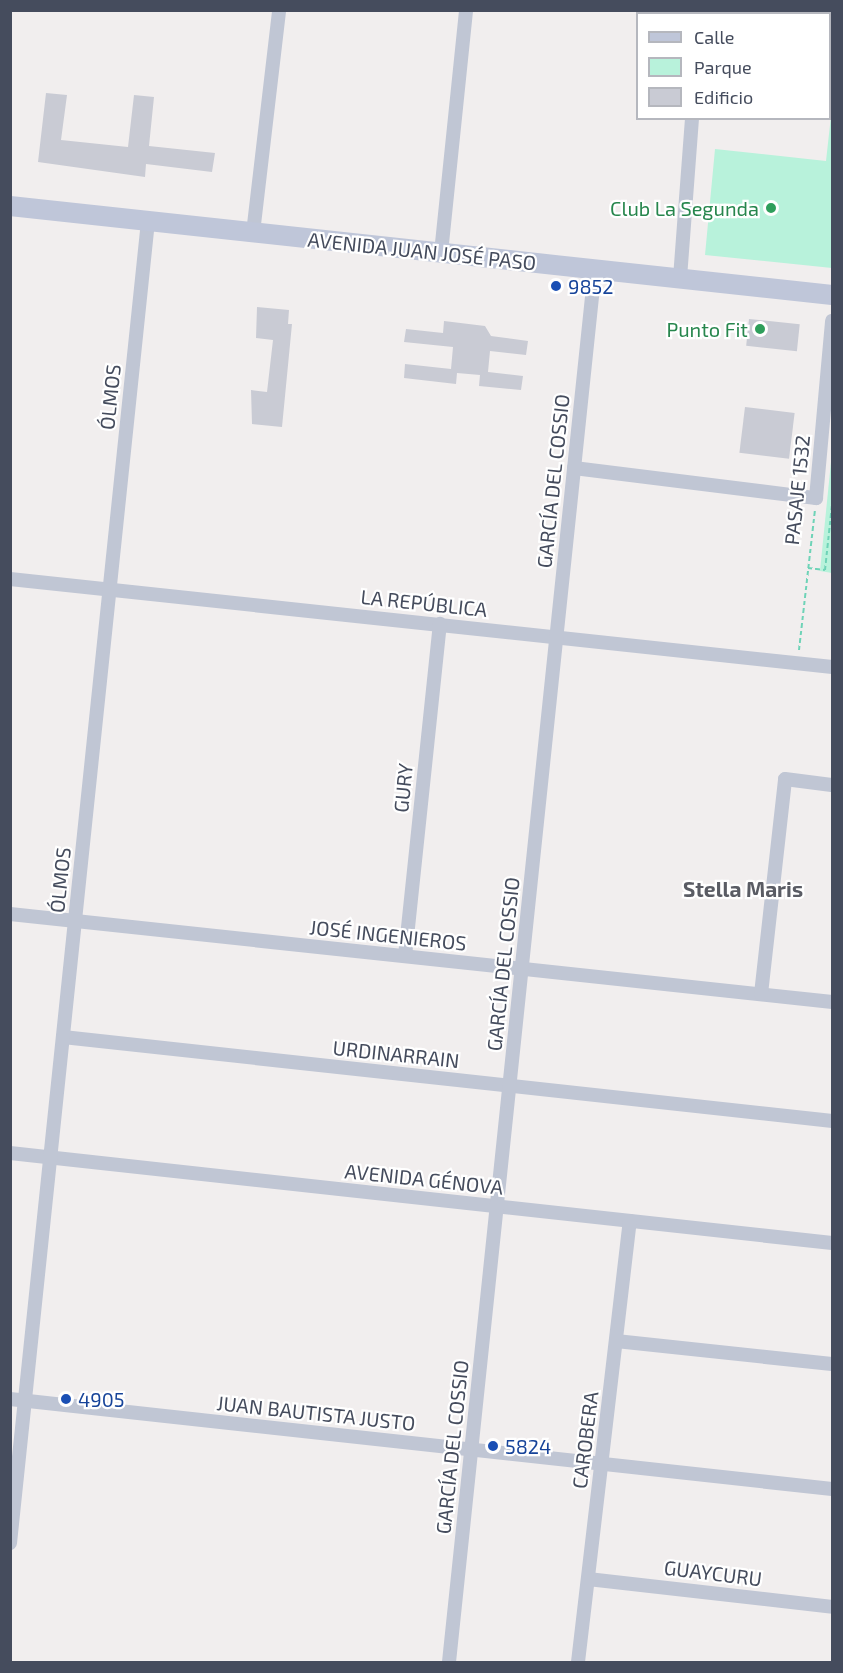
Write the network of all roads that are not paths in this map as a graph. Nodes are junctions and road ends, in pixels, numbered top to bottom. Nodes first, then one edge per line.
1 (279, 10) edge
2 (466, 10) edge
3 (692, 120) edge
4 (10, 206) edge
5 (148, 221) junction
6 (253, 232) junction
7 (441, 253) junction
8 (595, 269) junction
9 (680, 278) junction
10 (832, 295) edge
11 (832, 321) edge
12 (574, 468) junction
13 (10, 579) edge
14 (110, 588) junction
15 (440, 624) junction
16 (557, 637) junction
17 (832, 667) edge
18 (832, 784) edge
19 (10, 914) edge
20 (75, 921) junction
21 (405, 956) junction
22 (522, 969) junction
23 (761, 994) junction
24 (832, 1002) edge
25 (63, 1037) junction
26 (509, 1086) junction
27 (832, 1120) edge
28 (10, 1154) edge
29 (51, 1158) junction
30 (497, 1206) junction
31 (630, 1221) junction
32 (832, 1243) edge
33 (615, 1341) junction
34 (832, 1364) edge
35 (10, 1399) edge
36 (25, 1401) junction
37 (471, 1450) junction
38 (602, 1464) junction
39 (832, 1489) edge
40 (10, 1543) edge
41 (588, 1579) junction
42 (832, 1607) edge
43 (449, 1662) edge
44 (578, 1662) edge

1 - 6 street
2 - 7 street
3 - 9 street
4 - 5 main road, AVENIDA JUAN JOSÉ PASO
5 - 6 main road, AVENIDA JUAN JOSÉ PASO
5 - 14 street, ÓLMOS
6 - 7 main road, AVENIDA JUAN JOSÉ PASO
7 - 8 main road, AVENIDA JUAN JOSÉ PASO
8 - 9 main road, AVENIDA JUAN JOSÉ PASO
8 - 12 street, GARCÍA DEL COSSIO
9 - 10 main road, AVENIDA JUAN JOSÉ PASO
11 - 12 street, PASAJE 1532
12 - 16 street, GARCÍA DEL COSSIO
13 - 14 street, LA REPÚBLICA
14 - 15 street, LA REPÚBLICA
14 - 20 street, ÓLMOS
15 - 16 street, LA REPÚBLICA
15 - 21 street, GURY
16 - 17 street, LA REPÚBLICA
16 - 22 street, GARCÍA DEL COSSIO
18 - 23 street
19 - 20 street, JOSÉ INGENIEROS
20 - 21 street, JOSÉ INGENIEROS
20 - 25 street, ÓLMOS
21 - 22 street, JOSÉ INGENIEROS
22 - 23 street, JOSÉ INGENIEROS
22 - 26 street, GARCÍA DEL COSSIO
23 - 24 street, JOSÉ INGENIEROS
25 - 26 street, URDINARRAIN
25 - 29 street, ÓLMOS
26 - 27 street, URDINARRAIN
26 - 30 street, GARCÍA DEL COSSIO
28 - 29 street, AVENIDA GÉNOVA
29 - 30 street, AVENIDA GÉNOVA
29 - 36 street, ÓLMOS
30 - 31 street, AVENIDA GÉNOVA
30 - 37 street, GARCÍA DEL COSSIO
31 - 32 street, AVENIDA GÉNOVA
31 - 33 street, CAROBERA
33 - 34 street
33 - 38 street, CAROBERA
35 - 36 street, JUAN BAUTISTA JUSTO
36 - 37 street, JUAN BAUTISTA JUSTO
36 - 40 street, ÓLMOS
37 - 38 street, JUAN BAUTISTA JUSTO
37 - 43 street, GARCÍA DEL COSSIO
38 - 39 street, JUAN BAUTISTA JUSTO
38 - 41 street, CAROBERA
41 - 42 street, GUAYCURU
41 - 44 street, CAROBERA

